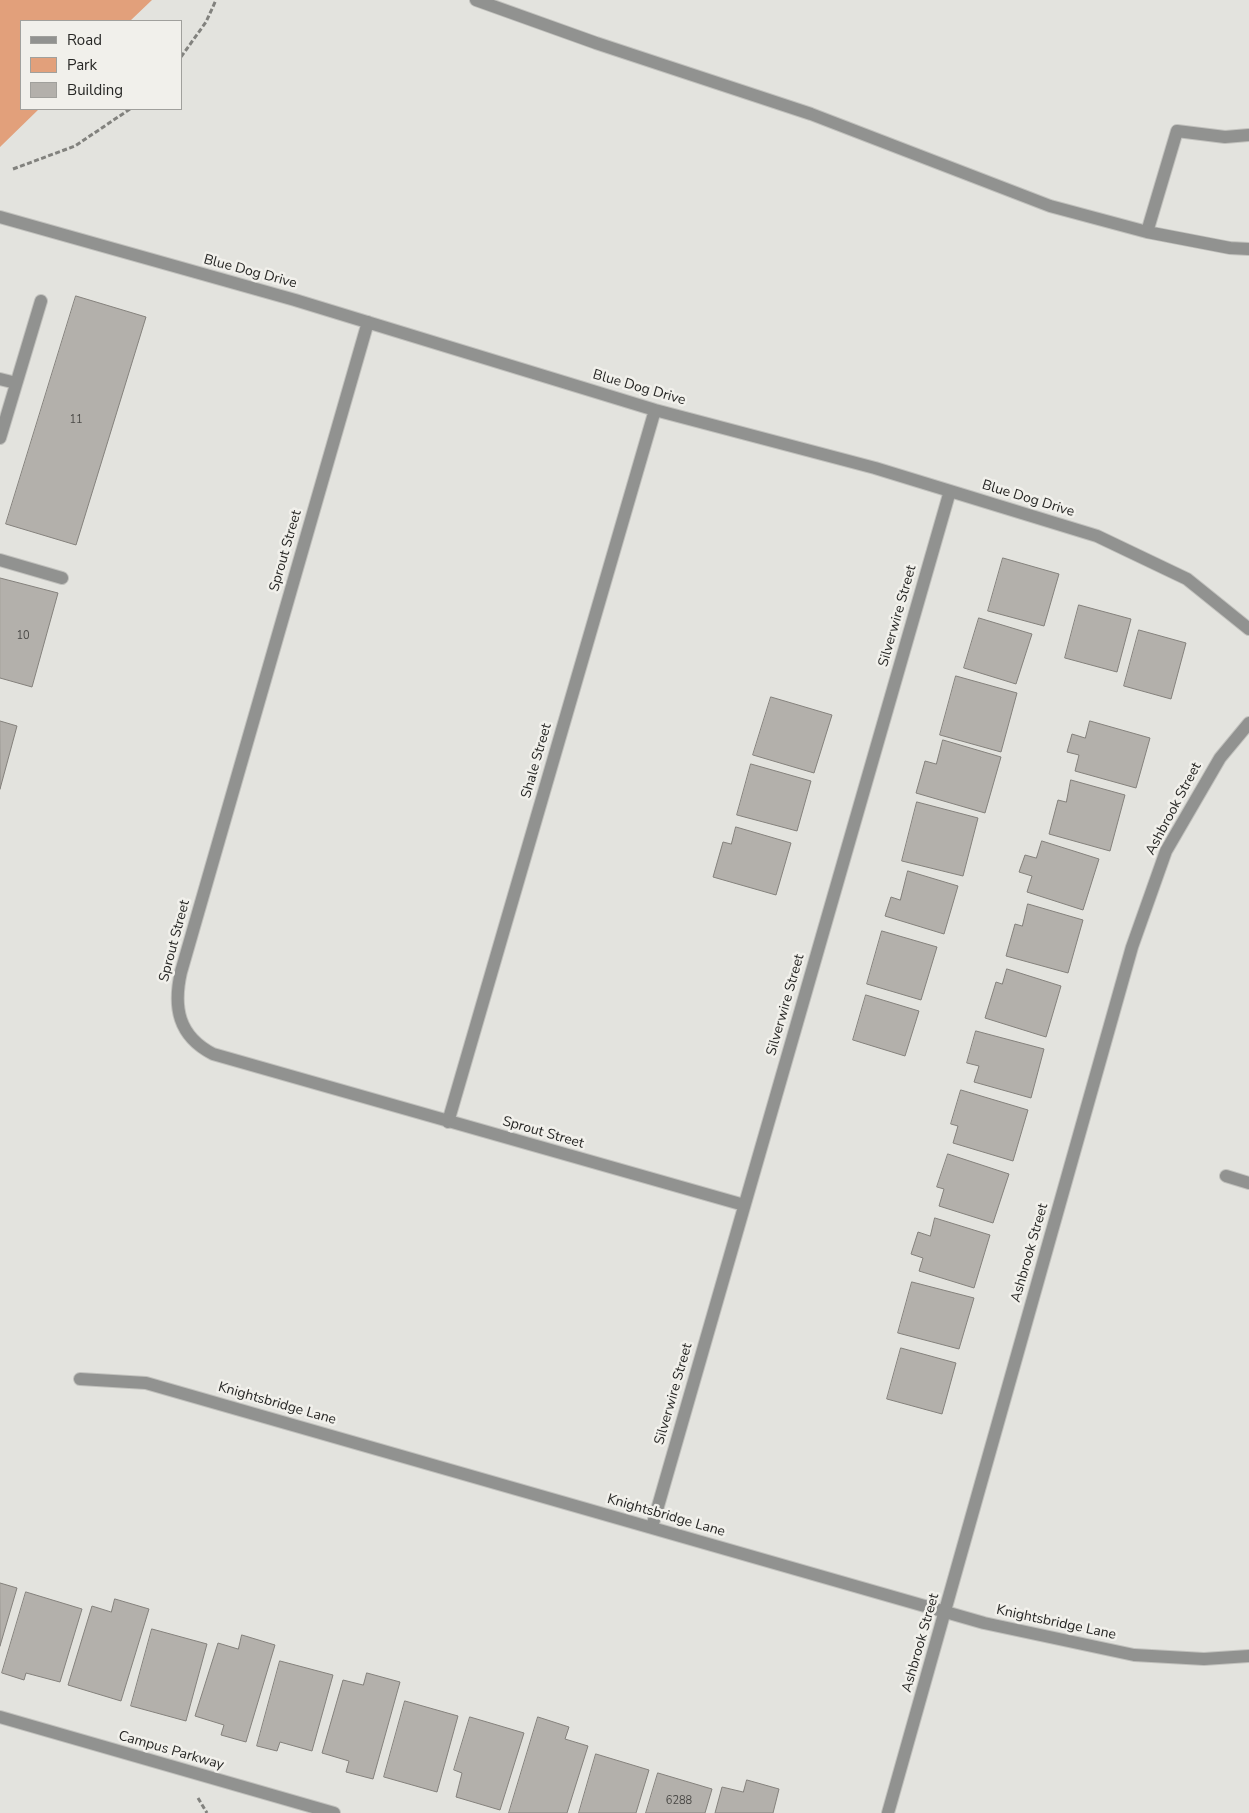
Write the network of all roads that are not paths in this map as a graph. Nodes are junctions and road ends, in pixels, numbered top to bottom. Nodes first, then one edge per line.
1 (476, 0) edge
2 (1249, 135) edge
3 (0, 217) edge
4 (1147, 232) junction
5 (1249, 249) edge
6 (41, 301) dead end
7 (368, 322) junction
8 (0, 379) edge
9 (16, 383) junction
10 (655, 410) junction
11 (0, 438) edge
12 (950, 491) junction
13 (0, 560) edge
14 (62, 578) dead end
15 (1249, 629) edge
16 (1249, 723) edge
17 (448, 1122) junction
18 (1226, 1176) dead end
19 (1249, 1183) edge
20 (744, 1205) junction
21 (80, 1379) dead end
22 (652, 1527) junction
23 (946, 1612) junction
24 (1249, 1656) edge
25 (0, 1717) edge
26 (334, 1813) edge
27 (888, 1813) edge

1 - 4 street
2 - 4 street
3 - 7 street, Blue Dog Drive
4 - 5 street
6 - 9 street
7 - 10 street, Blue Dog Drive
7 - 17 street, Sprout Street
8 - 9 street
9 - 11 street
10 - 12 street, Blue Dog Drive
10 - 17 street, Shale Street
12 - 15 street, Blue Dog Drive
12 - 20 street, Silverwire Street
13 - 14 street
16 - 23 street, Ashbrook Street
17 - 20 street, Sprout Street
18 - 19 street
20 - 22 street, Silverwire Street
21 - 22 street, Knightsbridge Lane
22 - 23 street, Knightsbridge Lane
23 - 24 street, Knightsbridge Lane
23 - 27 street, Ashbrook Street
25 - 26 street, Campus Parkway

